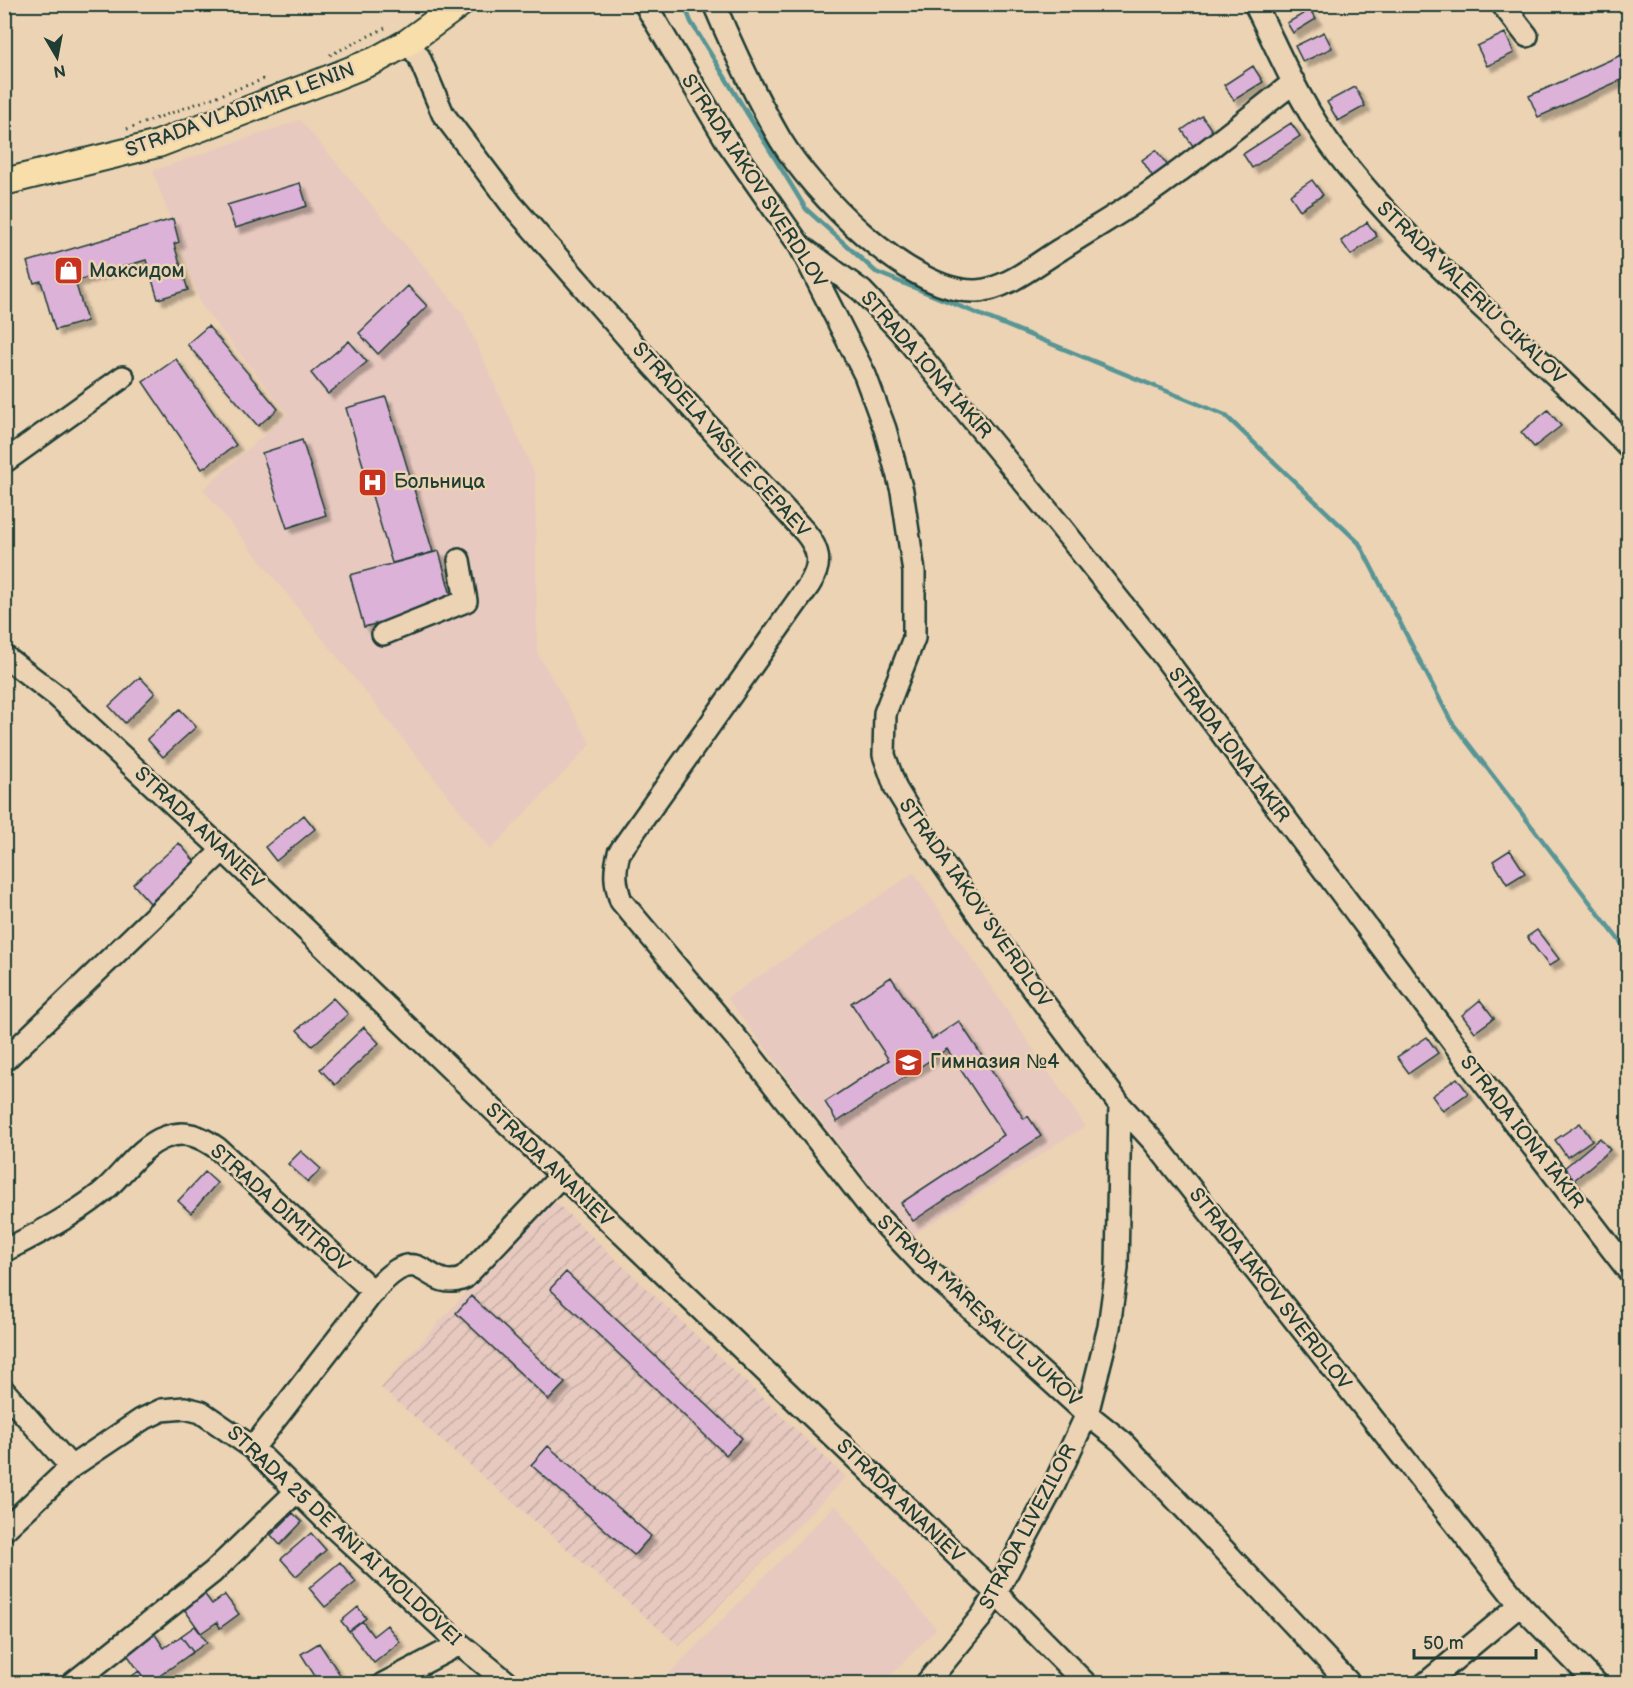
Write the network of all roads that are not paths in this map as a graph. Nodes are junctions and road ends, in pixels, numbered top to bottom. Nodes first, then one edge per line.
1 (460, 4) edge
2 (645, 4) edge
3 (714, 4) edge
4 (1255, 4) edge
5 (1502, 4) edge
6 (1527, 36) dead end
7 (408, 42) junction
8 (1294, 82) junction
9 (4, 182) edge
10 (800, 246) junction
11 (123, 377) dead end
12 (1629, 446) edge
13 (4, 462) edge
14 (459, 560) dead end
15 (383, 634) dead end
16 (4, 656) edge
17 (223, 850) junction
18 (615, 885) joint
19 (4, 1061) edge
20 (1120, 1105) junction
21 (560, 1177) junction
22 (4, 1251) edge
23 (1629, 1270) edge
24 (374, 1292) junction
25 (4, 1391) edge
26 (1087, 1414) junction
27 (253, 1448) junction
28 (71, 1467) junction
29 (297, 1491) junction
30 (4, 1530) edge
31 (996, 1593) junction
32 (1520, 1605) junction
33 (460, 1644) junction
34 (72, 1683) edge
35 (383, 1683) edge
36 (509, 1683) edge
37 (926, 1683) edge
38 (1086, 1683) edge
39 (1350, 1683) edge
40 (1425, 1683) edge
41 (1597, 1683) edge

1 - 7 main road, STRADA VLADIMIR LENIN
2 - 10 street, STRADA IAKOV SVERDLOV
3 - 8 street
4 - 8 street, STRADA VALERIU CIKALOV
5 - 6 street
7 - 9 main road, STRADA VLADIMIR LENIN
7 - 18 street, STRADELA VASILE CEPAEV
8 - 12 street, STRADA VALERIU CIKALOV
10 - 20 street, STRADA IAKOV SVERDLOV
10 - 23 street, STRADA IONA IAKIR
11 - 13 street
14 - 15 street
16 - 17 street, STRADA ANANIEV
17 - 19 street
17 - 21 street, STRADA ANANIEV
18 - 26 street, STRADA MAREȘALUL JUKOV
20 - 26 street, STRADA LIVEZILOR
20 - 32 street, STRADA IAKOV SVERDLOV
21 - 24 street
21 - 31 street, STRADA ANANIEV
22 - 24 street, STRADA DIMITROV
24 - 27 street
25 - 28 street
26 - 31 street, STRADA LIVEZILOR
26 - 39 street, STRADA MAREȘALUL JUKOV
27 - 28 street, STRADA 25 DE ANI AI MOLDOVEI
27 - 29 street, STRADA 25 DE ANI AI MOLDOVEI
28 - 30 street, STRADA 25 DE ANI AI MOLDOVEI
29 - 33 street, STRADA 25 DE ANI AI MOLDOVEI
29 - 34 street
31 - 37 street, STRADA LIVEZILOR
31 - 38 street, STRADA ANANIEV
32 - 40 street
32 - 41 street, STRADA IAKOV SVERDLOV
33 - 35 street
33 - 36 street, STRADA 25 DE ANI AI MOLDOVEI

